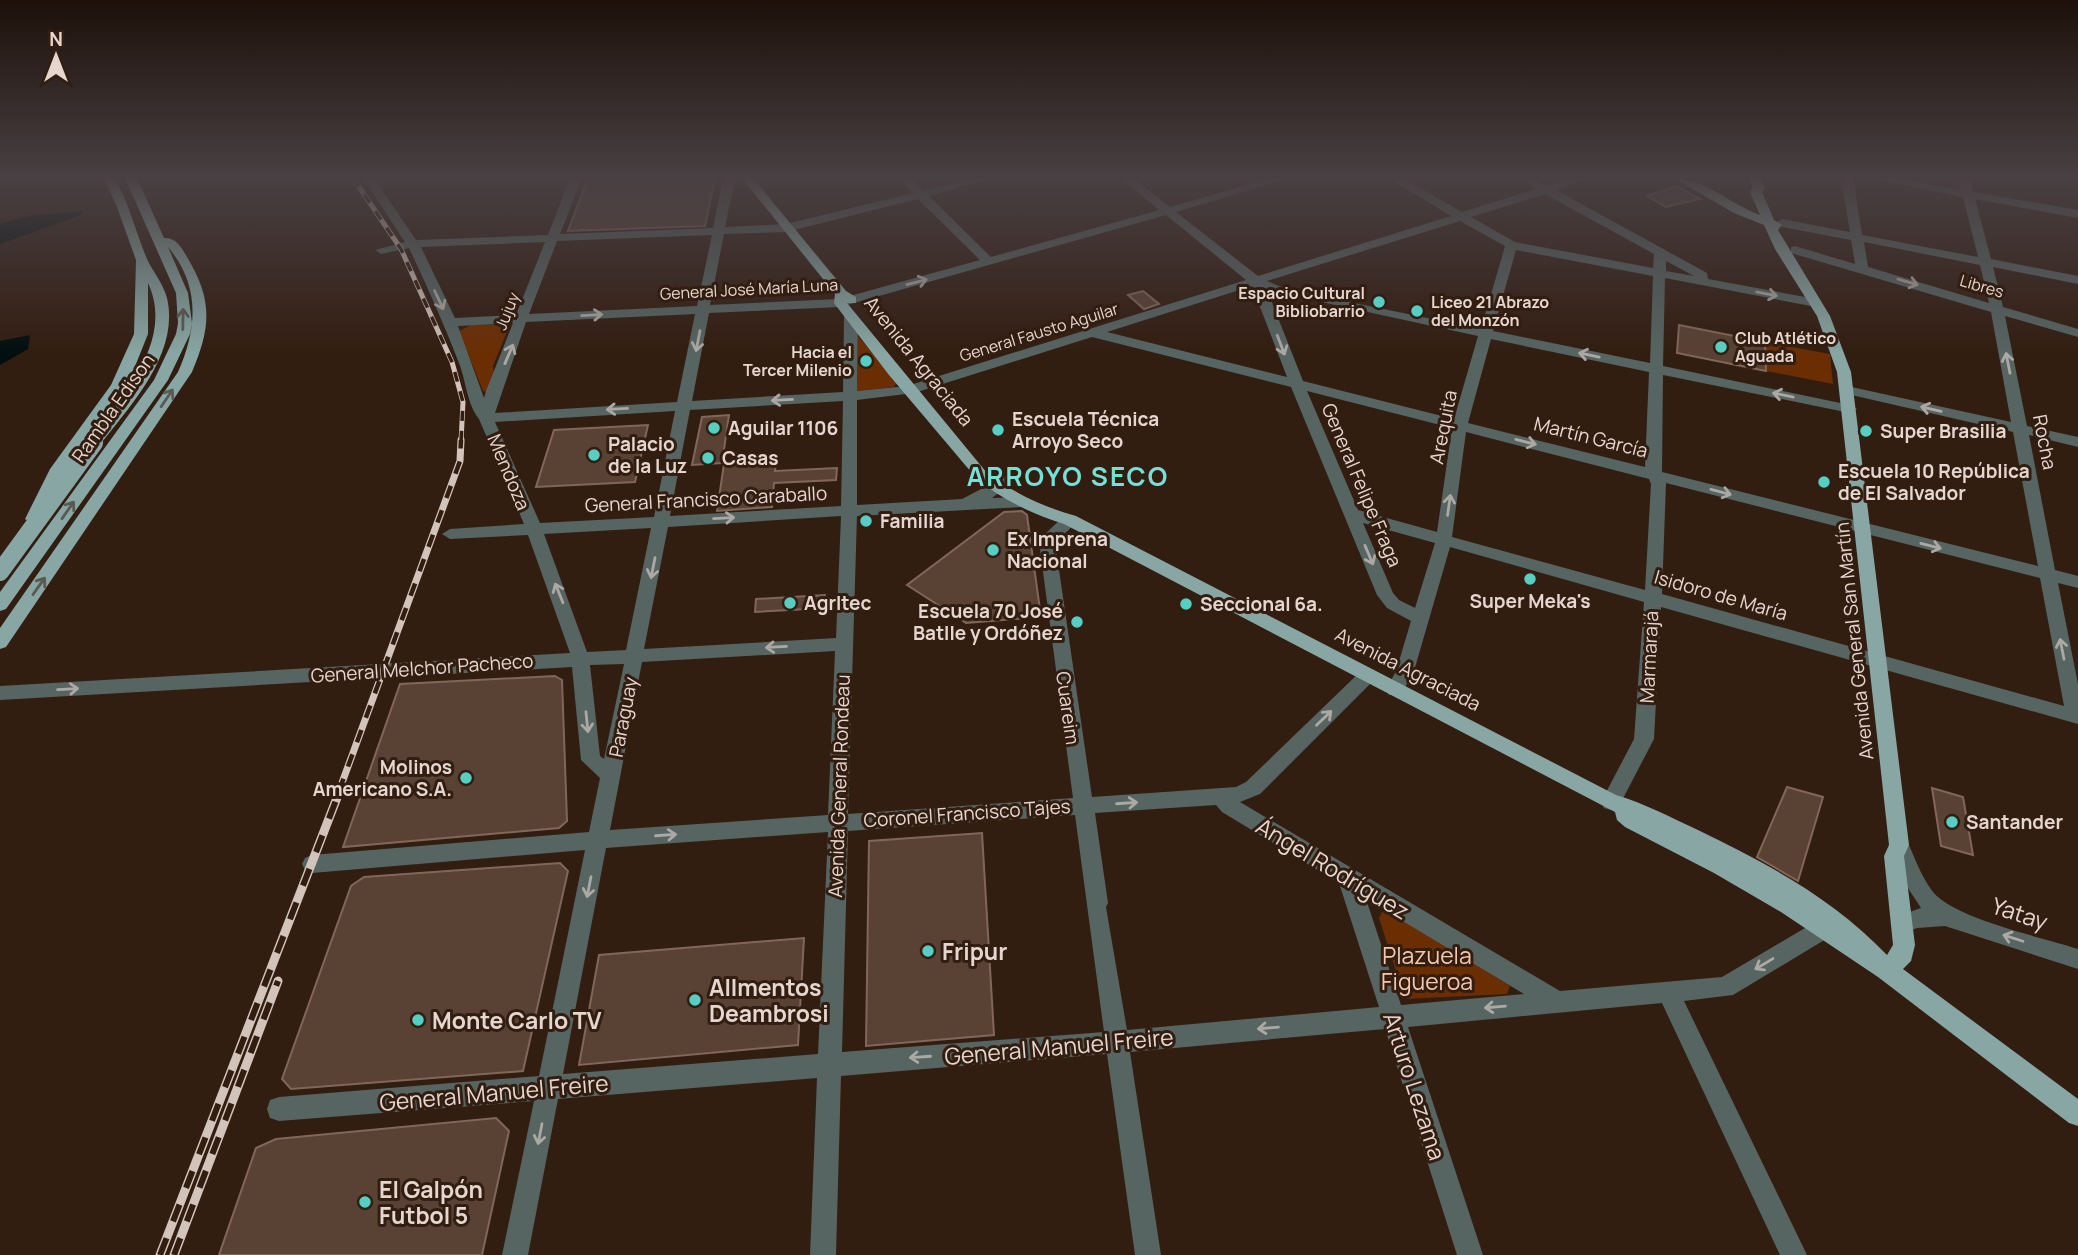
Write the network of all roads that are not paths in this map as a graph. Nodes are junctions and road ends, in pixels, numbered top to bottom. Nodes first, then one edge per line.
1 (134, 237) edge
2 (157, 237) joint
3 (408, 237) edge
4 (587, 237) edge
5 (719, 237) edge
6 (793, 237) edge
7 (963, 237) edge
8 (1075, 237) edge
9 (1199, 237) edge
10 (1401, 237) edge
11 (1495, 237) edge
12 (1630, 237) edge
13 (1782, 237) edge
14 (1785, 237) edge
15 (1846, 237) edge
16 (1980, 237) edge
17 (554, 238) junction
18 (1857, 238) junction
19 (413, 244) junction
20 (1511, 245) junction
21 (381, 250) dead end
22 (1795, 250) junction
23 (1660, 253) junction
24 (142, 260) junction
25 (988, 261) junction
26 (1987, 263) junction
27 (1862, 269) junction
28 (1660, 273) junction
29 (1800, 274) junction
30 (2078, 280) edge
31 (1257, 282) junction
32 (1718, 285) junction
33 (1283, 292) junction
34 (1263, 297) junction
35 (844, 299) junction
36 (1816, 303) junction
37 (1997, 309) junction
38 (704, 310) junction
39 (851, 316) junction
40 (523, 318) junction
41 (450, 322) junction
42 (1094, 333) junction
43 (1485, 333) junction
44 (2078, 333) edge
45 (1656, 369) junction
46 (1297, 385) junction
47 (916, 388) junction
48 (1847, 390) junction
49 (850, 396) junction
50 (685, 405) junction
51 (1850, 409) junction
52 (486, 418) junction
53 (1460, 425) junction
54 (2021, 430) junction
55 (2078, 443) edge
56 (1655, 474) junction
57 (1002, 485) junction
58 (1022, 502) junction
59 (964, 504) junction
60 (849, 512) junction
61 (1352, 514) junction
62 (1070, 520) junction
63 (662, 522) junction
64 (534, 529) junction
65 (1864, 529) junction
66 (450, 534) dead end
67 (1444, 538) junction
68 (0, 572) edge
69 (2049, 575) junction
70 (0, 579) edge
71 (2078, 582) edge
72 (1652, 598) junction
73 (0, 606) edge
74 (1420, 618) junction
75 (0, 642) edge
76 (844, 644) junction
77 (635, 654) junction
78 (580, 658) junction
79 (1879, 662) junction
80 (1367, 676) junction
81 (1395, 690) junction
82 (0, 693) edge
83 (2076, 717) edge
84 (612, 776) junction
85 (1222, 797) junction
86 (1611, 802) junction
87 (1082, 806) junction
88 (839, 822) junction
89 (598, 840) junction
90 (1899, 845) junction
91 (312, 864) dead end
92 (1348, 877) junction
93 (1927, 900) joint
94 (1945, 916) junction
95 (1903, 924) junction
96 (1823, 929) junction
97 (2078, 959) edge
98 (1886, 970) junction
99 (1668, 992) junction
100 (1556, 1001) junction
101 (1392, 1017) junction
102 (1118, 1042) junction
103 (829, 1064) junction
104 (549, 1088) junction
105 (279, 1109) dead end
106 (2078, 1114) edge
107 (516, 1255) edge
108 (823, 1255) edge
109 (1147, 1255) edge
110 (1470, 1255) edge
111 (1794, 1255) edge

1 - 24 main road, Rambla Edison
73 -> 2 main road, Rambla Edison
75 -> 2 main road
3 - 19 street, Mendoza
4 - 17 street
5 - 38 street, Paraguay
6 - 35 main road, Avenida Agraciada
7 - 25 street
8 - 25 street, General José María Luna
9 - 31 street
10 - 31 street, General Fausto Aguilar
11 - 20 street
12 - 23 street
13 - 29 main road, Avenida General San Martín
14 - 22 main road, Avenida General San Martín
15 - 18 street
16 - 26 street, Rocha
17 - 19 street
17 - 40 street, Jujuy
18 - 26 street
18 - 27 street
19 - 21 street
19 -> 41 street, Mendoza
20 - 28 street
20 - 43 street, Arequita
22 - 27 street, Libres
22 - 29 main road, Avenida General San Martín
23 - 28 street, Marmarajá
23 - 32 street
24 - 68 main road, Rambla Edison, bridge
24 - 70 main road
35 -> 25 street, General José María Luna
26 - 30 street
26 - 37 street, Rocha
27 -> 37 street, Libres
28 - 32 street
28 - 45 street, Marmarajá
29 - 36 main road, Avenida General San Martín
31 - 33 street
31 - 34 street, General Felipe Fraga
31 - 42 street, General Fausto Aguilar
32 -> 36 street
33 - 34 street
33 - 43 street
34 -> 46 street, General Felipe Fraga
35 - 38 street, General José María Luna
35 - 39 main road, Avenida Agraciada
35 - 47 main road, Avenida Agraciada
36 - 48 main road, Avenida General San Martín
37 - 44 street, Libres
54 -> 37 street, Rocha
40 -> 38 street, General José María Luna
38 -> 50 street, Paraguay
39 - 47 main road, Avenida Agraciada
39 - 49 street, Avenida General Rondeau
40 - 41 street, General José María Luna
52 -> 40 street, Jujuy
41 - 52 street, Mendoza
42 - 46 street, Martín García
42 - 47 street, General Fausto Aguilar
45 -> 43 street
43 - 53 street, Arequita
51 -> 45 street
45 - 56 street, Marmarajá
46 - 53 street, Martín García
46 - 61 street, General Felipe Fraga
47 - 49 street, General Fausto Aguilar
47 - 57 main road, Avenida Agraciada
48 - 51 main road, Avenida General San Martín
54 -> 48 street
49 -> 50 street, General Fausto Aguilar
49 - 60 street, Avenida General Rondeau
50 -> 52 street, General Fausto Aguilar
50 - 63 street, Paraguay
51 - 65 main road, Avenida General San Martín
52 - 64 street, Mendoza
53 -> 56 street, Martín García
67 -> 53 street, Arequita
54 - 55 street
54 - 69 street, Rocha
56 -> 65 street, Martín García
56 - 72 street, Marmarajá
57 - 58 main road, Avenida Agraciada
57 - 59 street, General Francisco Caraballo
57 - 62 main road, Avenida Agraciada
58 - 59 street, General Francisco Caraballo
58 - 62 main road, Avenida Agraciada
59 - 60 street, General Francisco Caraballo
63 -> 60 street, General Francisco Caraballo
60 - 76 street, Avenida General Rondeau
61 - 67 street, Isidoro de María
61 -> 74 street, General Felipe Fraga
62 - 80 main road, Avenida Agraciada
62 - 87 street, Cuareim
63 - 64 street, General Francisco Caraballo
63 -> 77 street, Paraguay
64 - 66 street, General Francisco Caraballo
78 -> 64 street, Mendoza
65 -> 69 street, Martín García
65 - 79 main road, Avenida General San Martín
67 - 72 street, Isidoro de María
67 - 74 street, Arequita
69 - 71 street, Martín García
83 -> 69 street, Rocha
72 - 79 street, Isidoro de María
72 - 86 street, Marmarajá
74 - 81 street
76 -> 77 street, General Melchor Pacheco
76 - 88 street, Avenida General Rondeau
77 - 78 street, General Melchor Pacheco
77 - 84 street, Paraguay
82 -> 78 street, General Melchor Pacheco
78 -> 84 street, Mendoza
79 - 83 street, Isidoro de María
79 - 90 main road, Avenida General San Martín
80 - 81 main road, Avenida Agraciada
85 -> 80 street, Coronel Francisco Tajes
81 - 86 main road, Avenida Agraciada
84 - 89 street, Paraguay
87 -> 85 street, Coronel Francisco Tajes
85 - 92 street, Ángel Rodríguez
86 - 96 main road, Avenida Agraciada
86 - 98 main road, Avenida Agraciada
87 - 88 street, Coronel Francisco Tajes
87 - 102 street, Cuareim
89 -> 88 street, Coronel Francisco Tajes
88 - 103 street, Avenida General Rondeau
89 - 91 street, Coronel Francisco Tajes
89 -> 104 street, Paraguay
90 - 93 street, Avenida General San Martín
90 - 95 main road, Avenida General San Martín
92 - 100 street, Ángel Rodríguez
92 - 101 street, Arturo Lezama
93 - 94 street, Yatay
94 - 95 street, Yatay
97 -> 94 street, Yatay
95 - 98 main road, Avenida General San Martín
96 - 98 main road, Avenida Agraciada
96 -> 99 street, General Manuel Freire
98 - 106 main road, Avenida Agraciada
99 - 100 street, General Manuel Freire
99 - 111 street
100 -> 101 street, General Manuel Freire
101 -> 102 street, General Manuel Freire
101 - 110 street, Arturo Lezama
102 -> 103 street, General Manuel Freire
102 - 109 street, Cuareim
103 - 104 street, General Manuel Freire
103 - 108 street, Avenida General Rondeau
104 - 105 street, General Manuel Freire
104 -> 107 street, Paraguay

